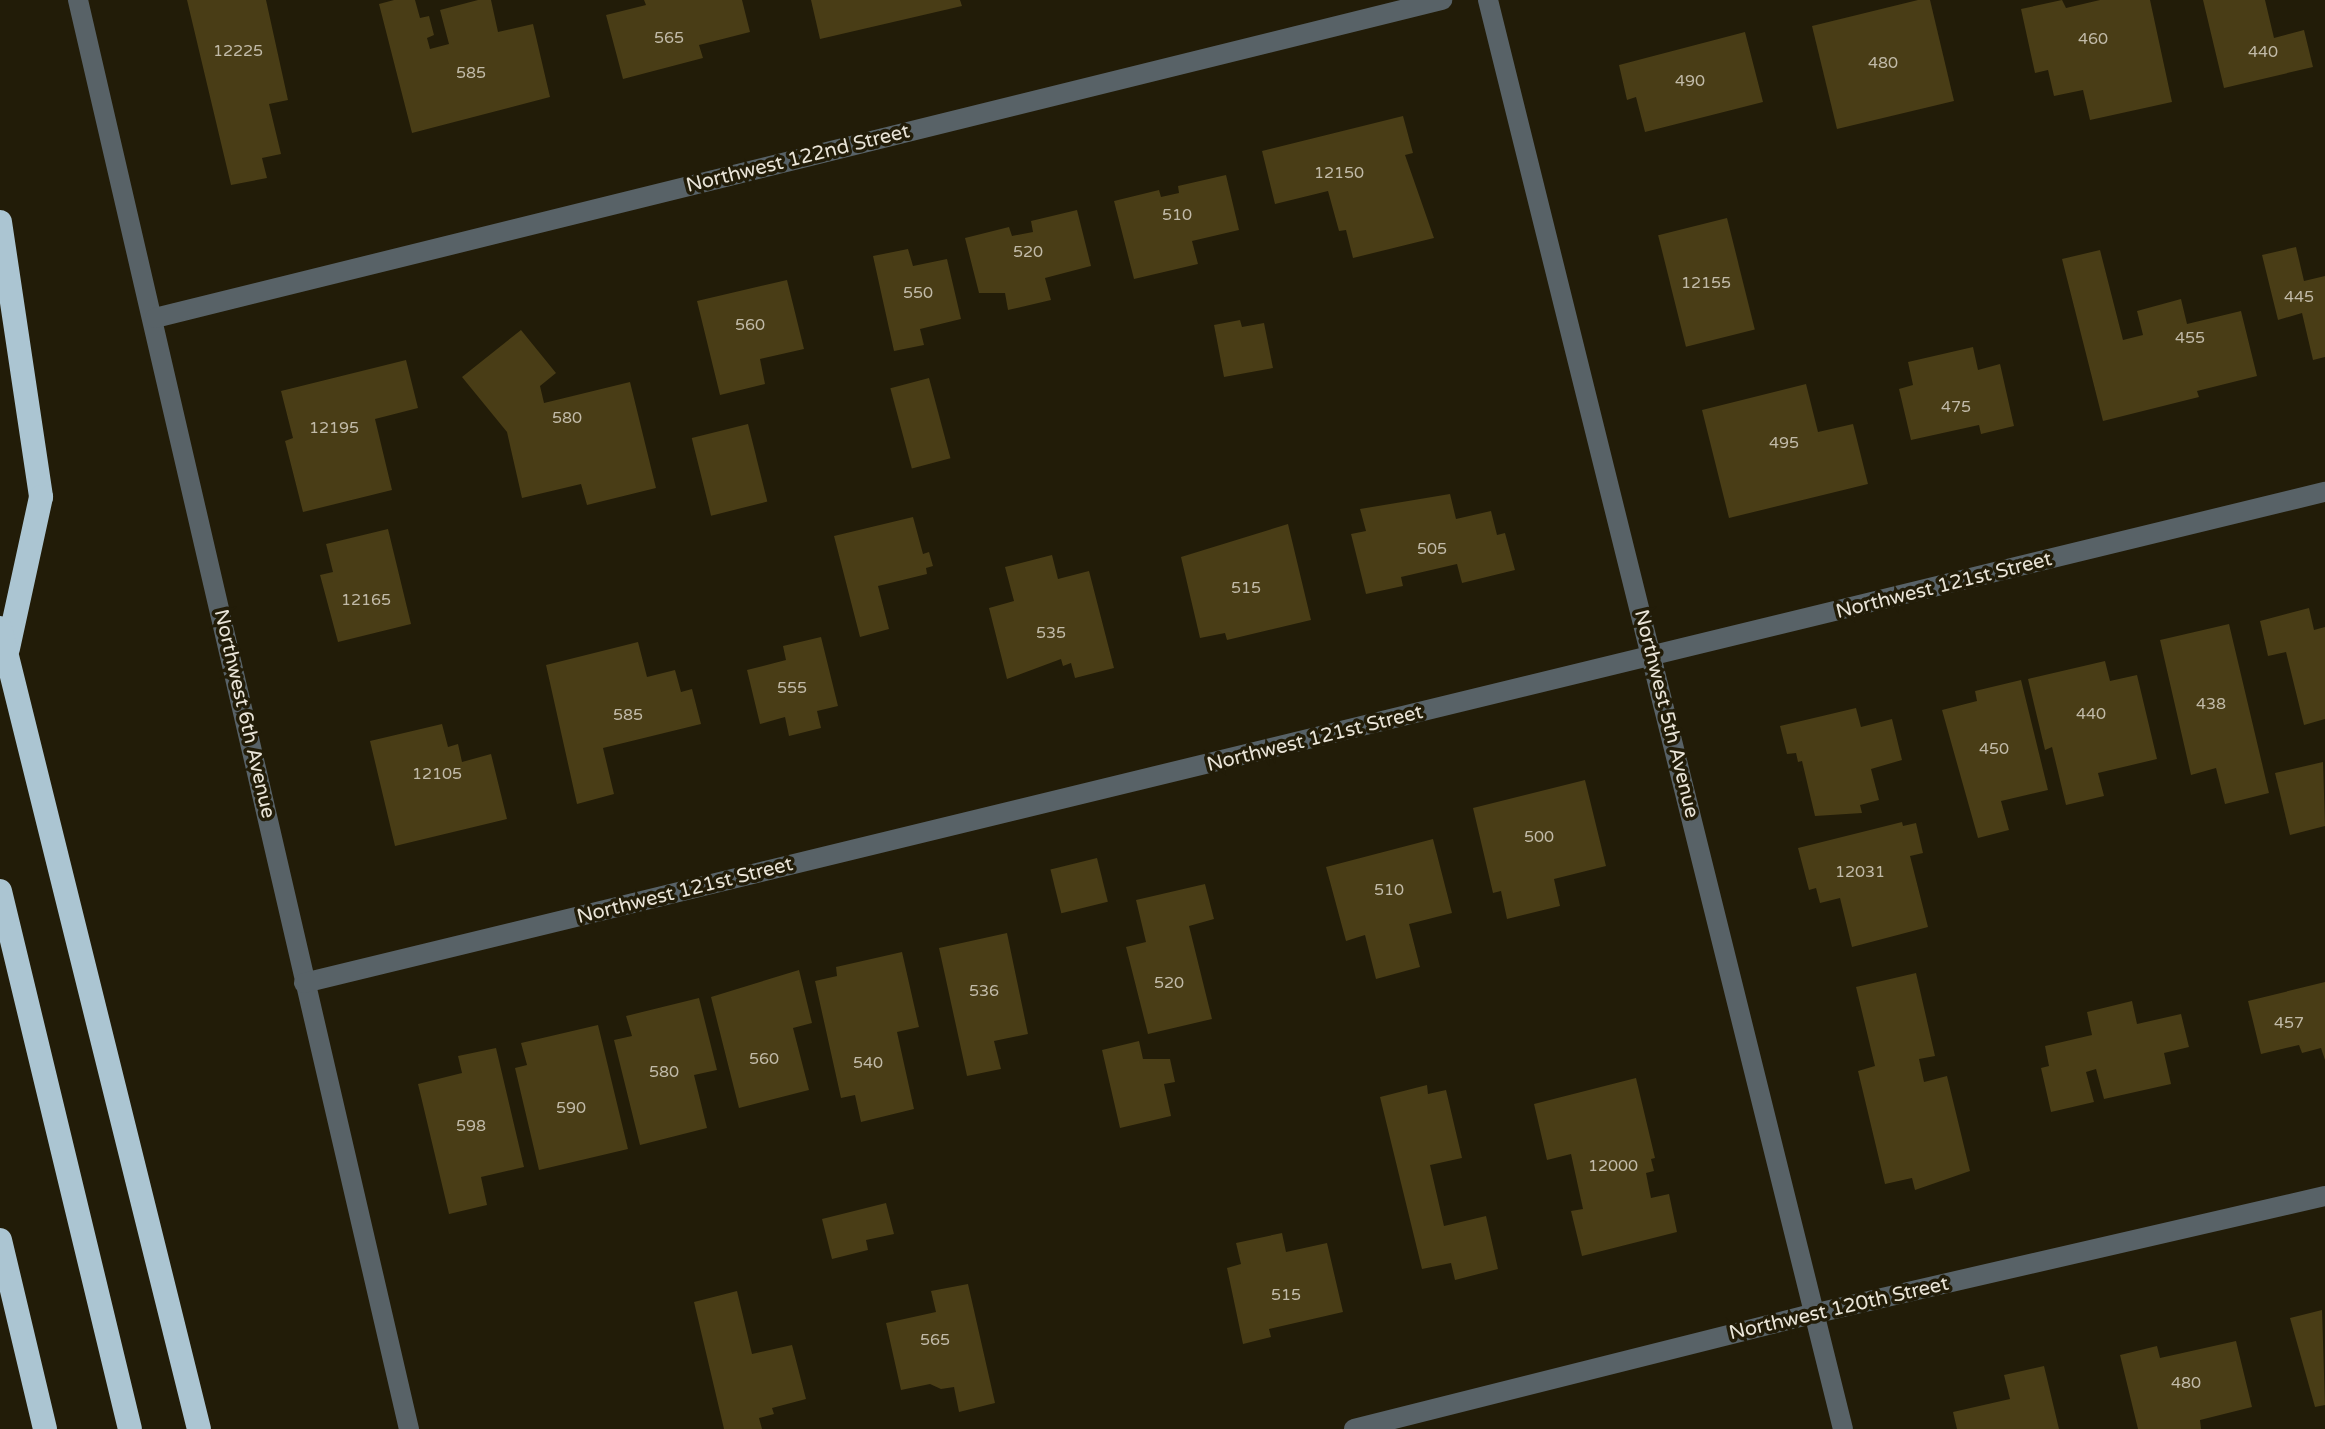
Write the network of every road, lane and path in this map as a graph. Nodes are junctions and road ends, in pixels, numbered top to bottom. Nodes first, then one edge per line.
1 (78, 0) edge
2 (1442, 0) edge
3 (1488, 0) edge
4 (0, 222) edge
5 (155, 318) junction
6 (2325, 492) edge
7 (0, 628) edge
8 (7, 654) junction
9 (1651, 658) junction
10 (0, 891) edge
11 (304, 983) junction
12 (2325, 1196) edge
13 (0, 1240) edge
14 (1817, 1313) junction
15 (45, 1429) edge
16 (130, 1429) edge
17 (199, 1429) edge
18 (409, 1429) edge
19 (1354, 1429) edge
20 (1843, 1429) edge

1 - 5 street, Northwest 6th Avenue
2 - 5 street, Northwest 122nd Street
3 - 9 street, Northwest 5th Avenue
4 - 8 highway
5 - 11 street, Northwest 6th Avenue
6 - 9 street, Northwest 121st Street
7 - 8 highway
8 - 17 highway
9 - 11 street, Northwest 121st Street
9 - 14 street, Northwest 5th Avenue
10 - 16 highway
11 - 18 street, Northwest 6th Avenue
12 - 14 street, Northwest 120th Street
13 - 15 highway
14 - 19 street, Northwest 120th Street
14 - 20 street, Northwest 5th Avenue

